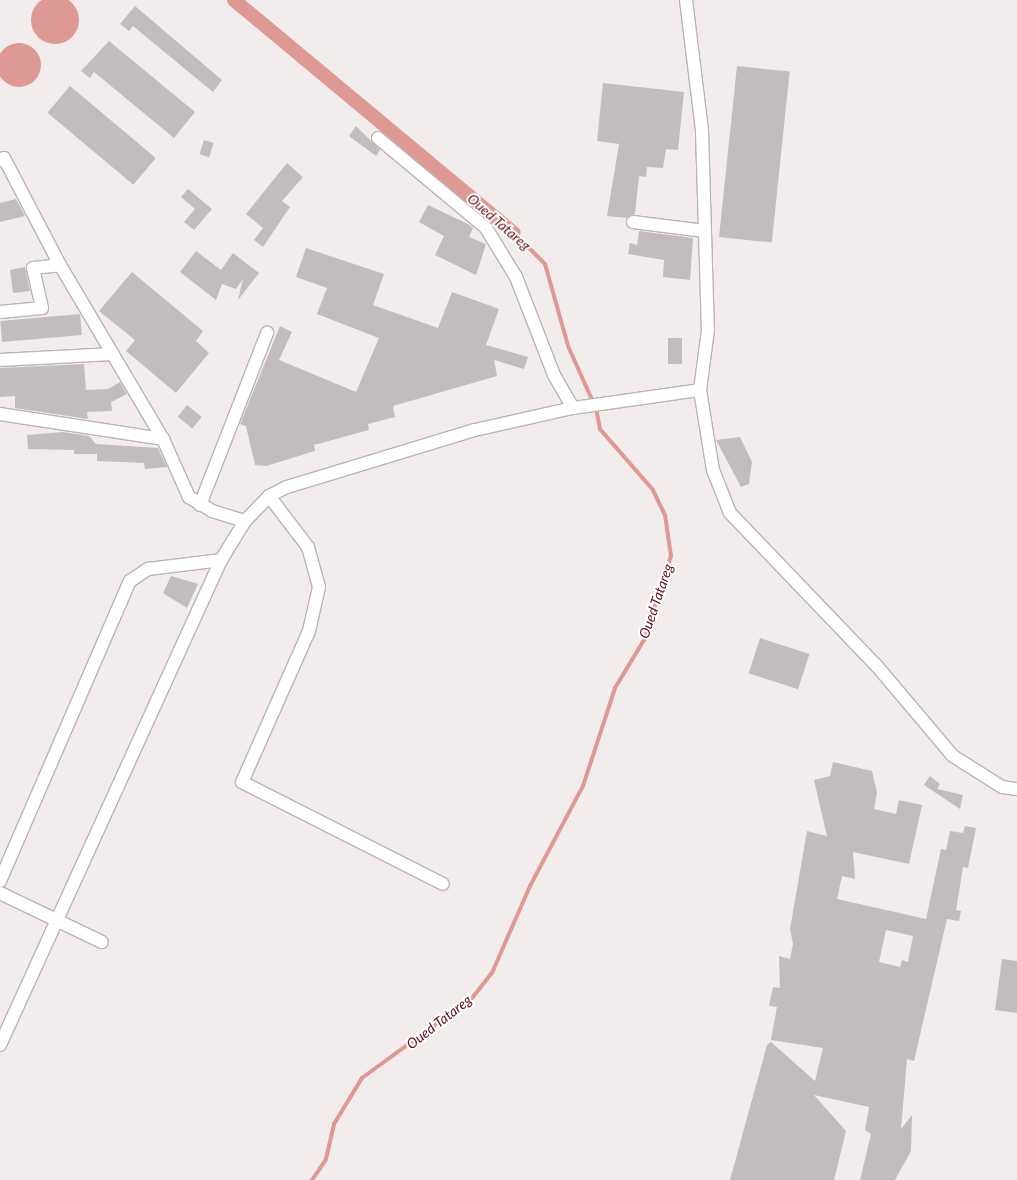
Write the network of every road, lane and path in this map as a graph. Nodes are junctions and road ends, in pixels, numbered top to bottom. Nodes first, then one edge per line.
1 (686, 0) edge
2 (378, 138) dead end
3 (0, 160) edge
4 (632, 222) dead end
5 (704, 231) junction
6 (60, 265) junction
7 (0, 312) edge
8 (267, 333) dead end
9 (113, 354) junction
10 (0, 360) edge
11 (700, 390) junction
12 (573, 408) junction
13 (0, 414) edge
14 (163, 439) junction
15 (269, 496) junction
16 (200, 505) junction
17 (245, 521) junction
18 (222, 560) junction
19 (1017, 789) edge
20 (0, 881) edge
21 (443, 884) dead end
22 (0, 893) edge
23 (56, 922) junction
24 (102, 942) dead end
25 (0, 1045) edge

1 - 5 street
2 - 12 street
3 - 6 street
4 - 5 street
5 - 11 street
6 - 7 street
6 - 9 street
8 - 16 street
9 - 10 street
9 - 14 street
11 - 12 street
11 - 19 street
12 - 15 street
13 - 14 street
14 - 16 street
15 - 17 street
15 - 21 street
16 - 17 street
17 - 18 street
18 - 20 street
18 - 23 street
22 - 23 street
23 - 24 street
23 - 25 street

